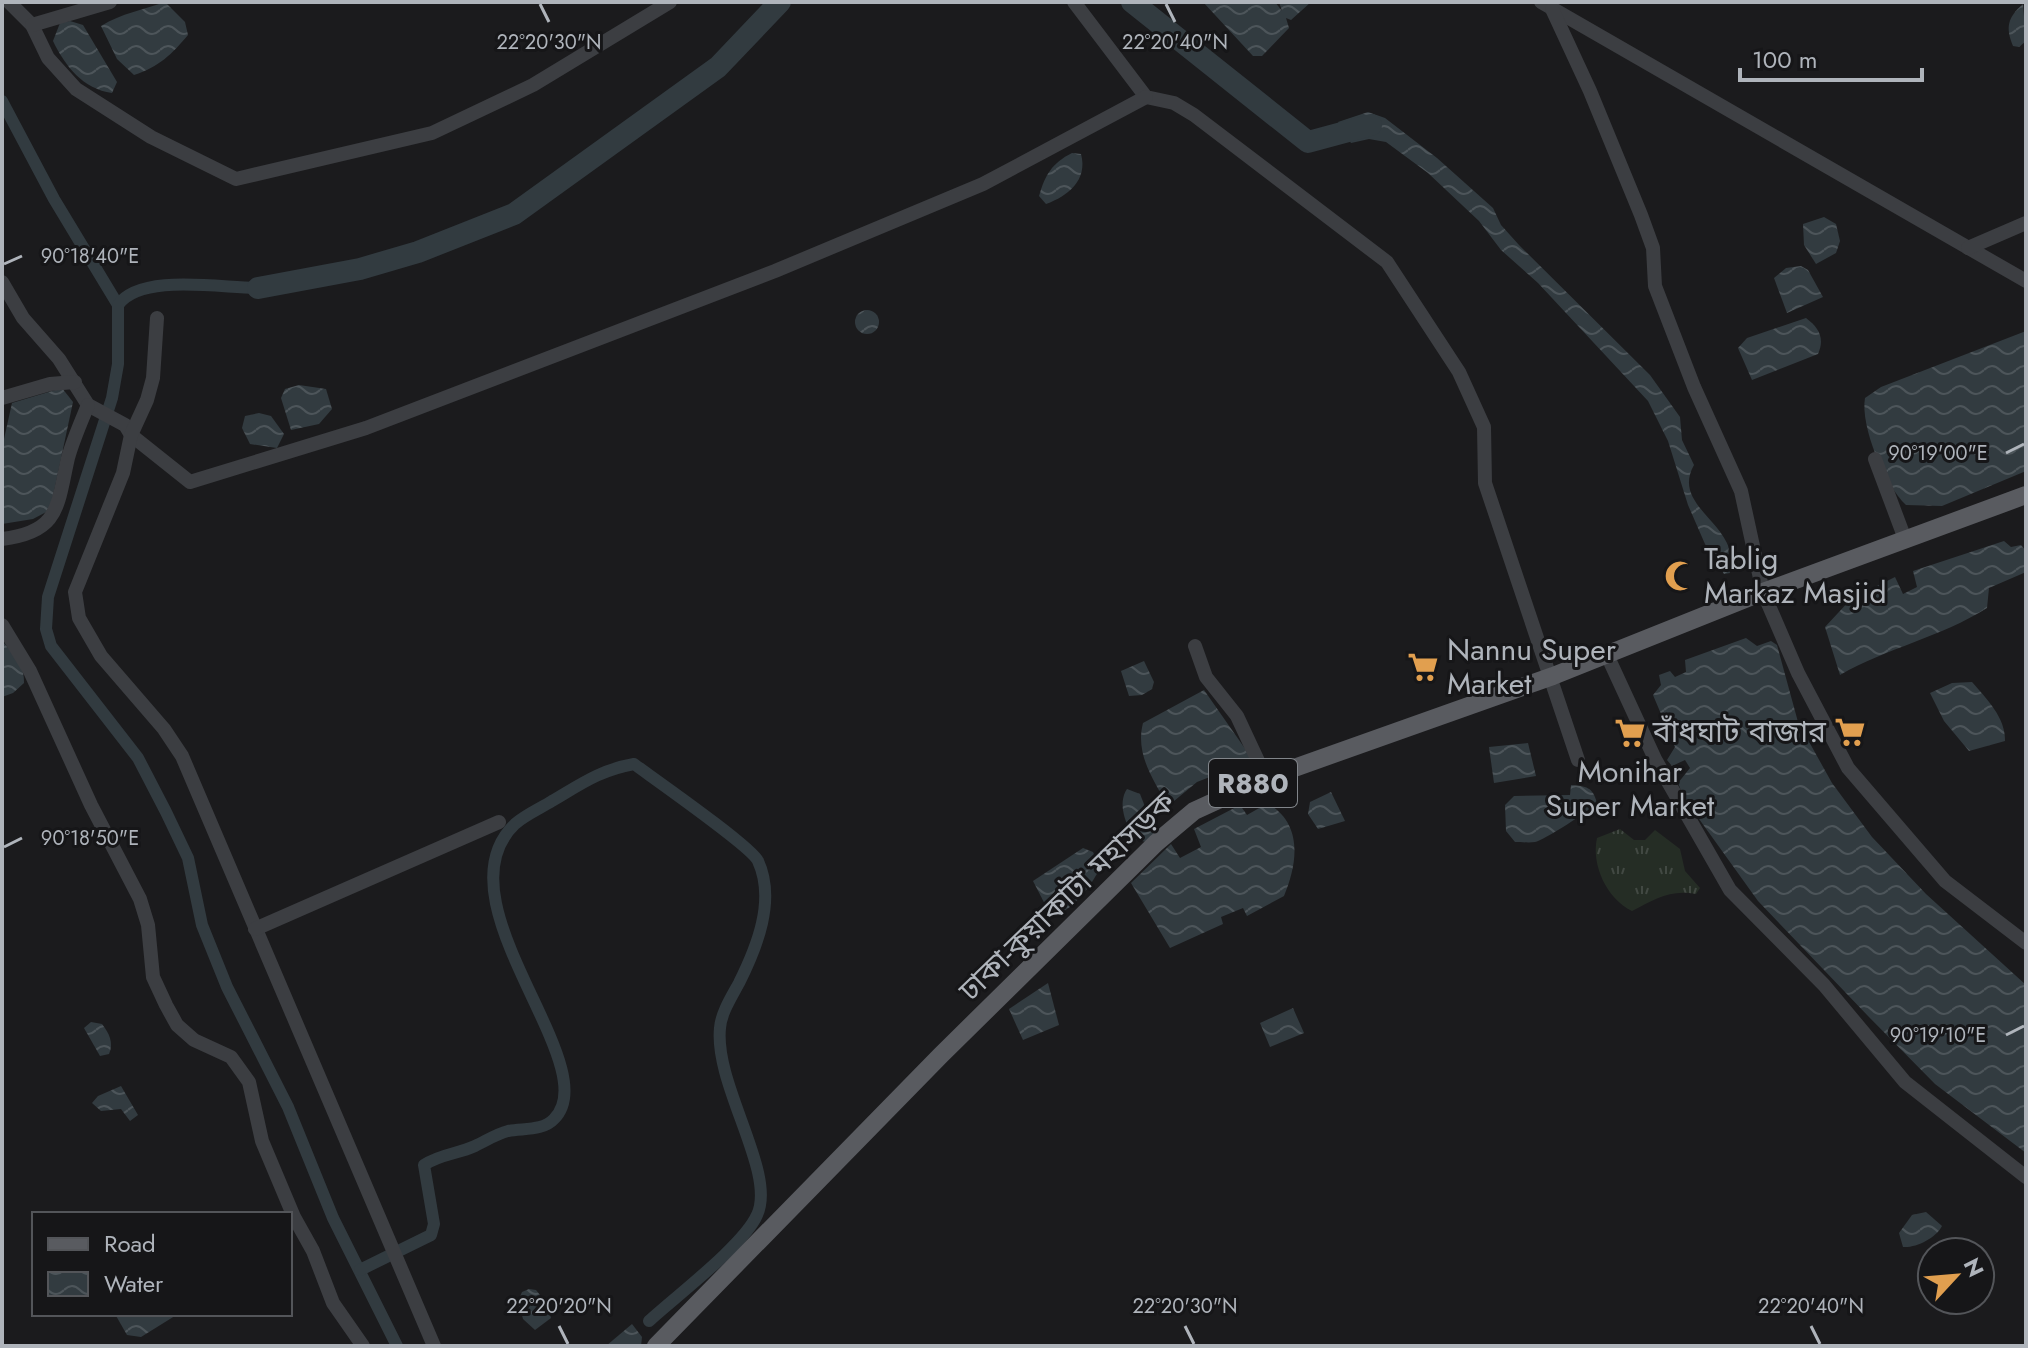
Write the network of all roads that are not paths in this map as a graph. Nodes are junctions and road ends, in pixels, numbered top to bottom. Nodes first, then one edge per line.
1 (9, 2) edge
2 (110, 2) edge
3 (670, 2) edge
4 (1074, 2) edge
5 (1546, 6) edge
6 (32, 25) junction
7 (1146, 97) junction
8 (2026, 223) edge
9 (1968, 248) junction
10 (2026, 281) edge
11 (2, 282) edge
12 (157, 318) dead end
13 (75, 382) junction
14 (2, 398) edge
15 (88, 405) junction
16 (128, 430) junction
17 (1875, 459) dead end
18 (2026, 495) edge
19 (2, 539) edge
20 (1905, 539) junction
21 (1763, 592) junction
22 (2, 625) edge
23 (1195, 646) dead end
24 (1607, 655) junction
25 (1553, 676) junction
26 (1578, 760) dead end
27 (1266, 778) junction
28 (499, 822) dead end
29 (255, 929) junction
30 (2026, 943) edge
31 (2026, 1177) edge
32 (292, 1212) edge
33 (292, 1212) edge
34 (363, 1346) edge
35 (434, 1346) edge
36 (656, 1346) edge

1 - 6 street
2 - 6 street
3 - 6 street
4 - 7 street
5 - 9 street
5 - 21 street
7 - 16 street
7 - 25 street
8 - 9 street
9 - 10 street
11 - 13 street
12 - 16 street
13 - 14 street
13 - 15 street
15 - 16 street
15 - 19 street
16 - 29 street
17 - 20 street
18 - 20 main road, ঢাকা-কুয়াকাটা মহাসড়ক / R880
20 - 21 main road, ঢাকা-কুয়াকাটা মহাসড়ক / R880
21 - 24 main road, ঢাকা-কুয়াকাটা মহাসড়ক / R880
21 - 30 street
22 - 32 street
23 - 27 street
24 - 25 main road, ঢাকা-কুয়াকাটা মহাসড়ক / R880
24 - 31 street
25 - 26 street
25 - 27 main road, ঢাকা-কুয়াকাটা মহাসড়ক / R880
27 - 36 main road, ঢাকা-কুয়াকাটা মহাসড়ক / R880
28 - 29 street
29 - 35 street
33 - 34 street

